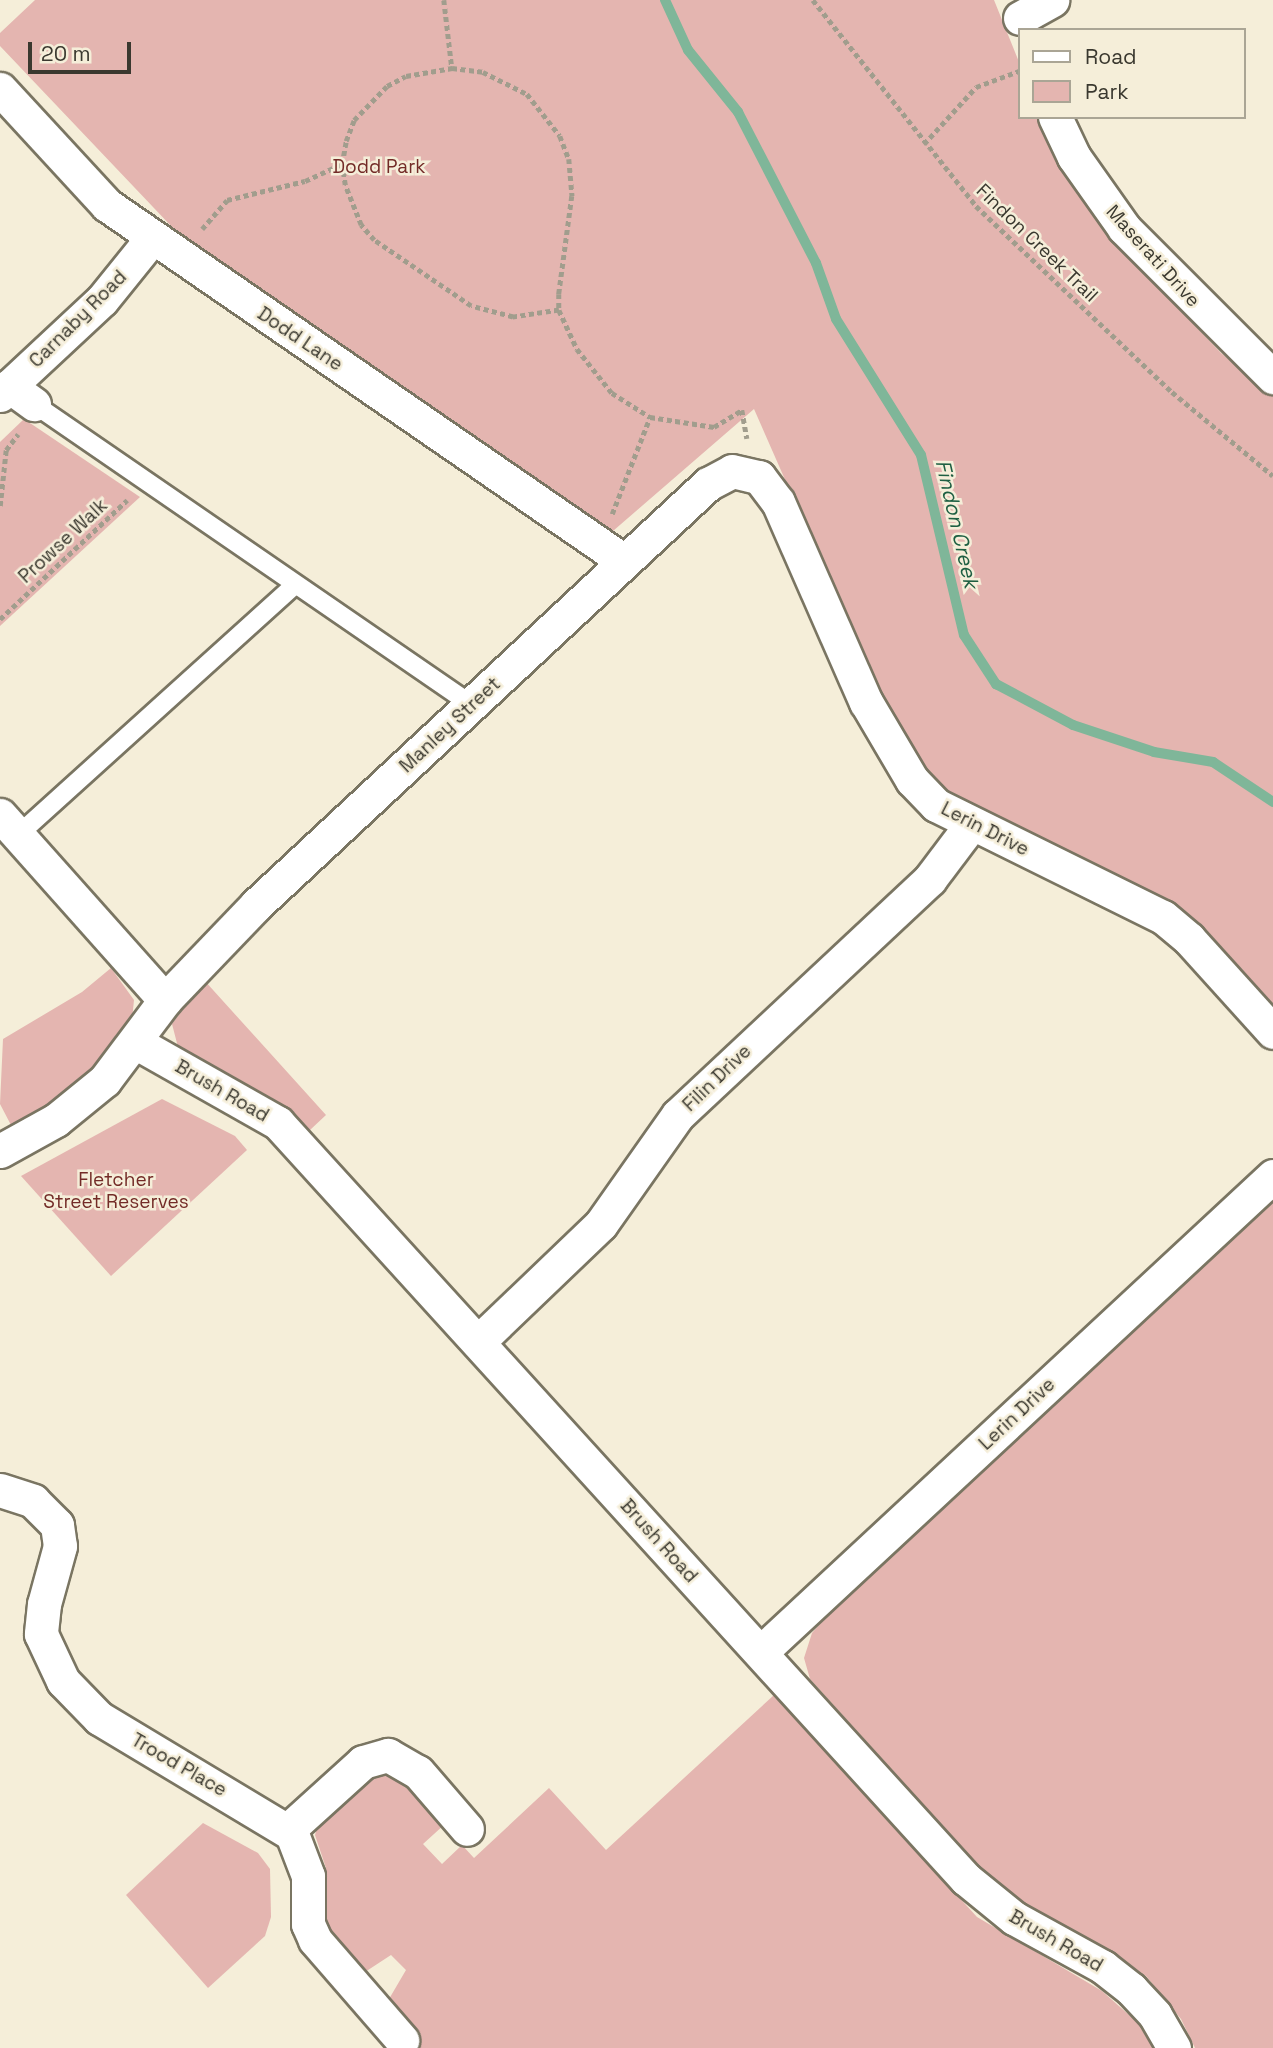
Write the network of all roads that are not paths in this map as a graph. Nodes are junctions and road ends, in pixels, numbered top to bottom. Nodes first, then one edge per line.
1 (1052, 0) edge
2 (1019, 16) edge
3 (0, 89) edge
4 (1056, 119) edge
5 (152, 238) junction
6 (1273, 377) edge
7 (14, 395) edge
8 (747, 472) joint
9 (624, 561) junction
10 (293, 586) junction
11 (472, 705) junction
12 (9, 825) edge
13 (970, 826) junction
14 (165, 1000) junction
15 (1273, 1032) edge
16 (135, 1042) junction
17 (0, 1151) edge
18 (1273, 1176) edge
19 (478, 1342) junction
20 (0, 1490) edge
21 (761, 1652) junction
22 (467, 1829) dead end
23 (288, 1830) junction
24 (402, 2040) dead end
25 (1174, 2048) edge

1 - 2 street
3 - 5 street, Dodd Lane
4 - 6 street, Maserati Drive
5 - 7 street, Carnaby Road
5 - 9 street, Dodd Lane
7 - 10 lane
8 - 9 street, Manley Street
8 - 13 street, Lerin Drive
9 - 11 street, Manley Street
10 - 11 lane
10 - 12 lane
11 - 14 street, Manley Street
12 - 14 street
13 - 15 street, Lerin Drive
13 - 19 street, Filin Drive
14 - 16 street, Manley Street
16 - 17 street, Manley Street
16 - 19 street, Brush Road
18 - 21 street, Lerin Drive
19 - 21 street, Brush Road
20 - 23 street, Trood Place
21 - 25 street, Brush Road
22 - 23 street
23 - 24 street

